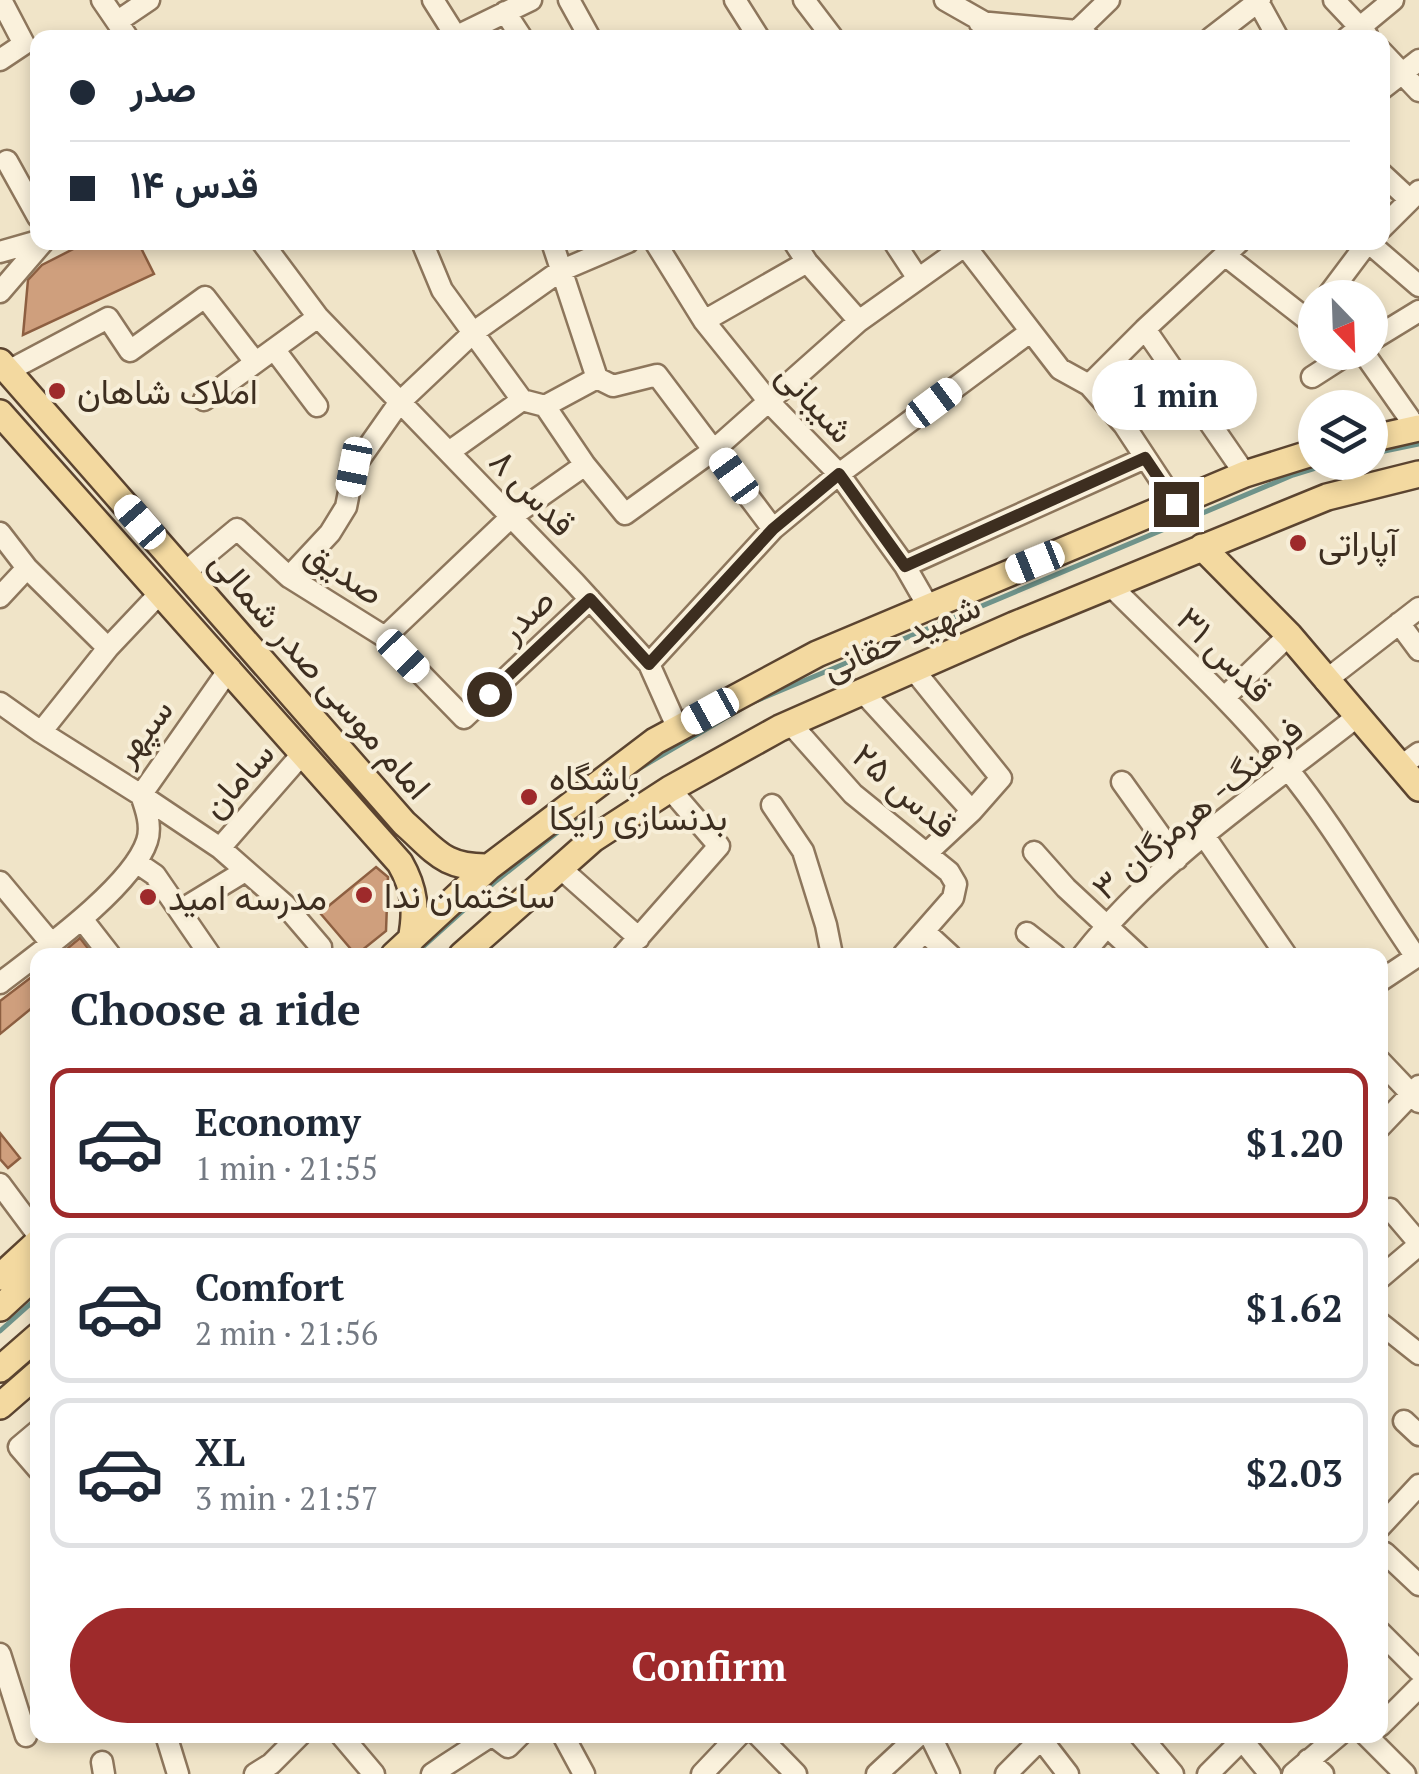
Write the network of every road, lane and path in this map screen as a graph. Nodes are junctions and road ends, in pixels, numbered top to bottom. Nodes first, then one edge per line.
1 (1, 0) edge
2 (102, 0) edge
3 (149, 0) edge
4 (434, 0) edge
5 (531, 0) edge
6 (569, 0) edge
7 (735, 0) edge
8 (945, 0) edge
9 (1109, 0) edge
10 (1258, 0) edge
11 (1334, 0) edge
12 (1394, 0) edge
13 (810, 2) edge
14 (506, 12) junction
15 (123, 30) edge
16 (451, 30) edge
17 (469, 30) edge
18 (517, 30) edge
19 (586, 30) edge
20 (754, 30) edge
21 (828, 30) edge
22 (973, 30) edge
23 (1086, 30) edge
24 (1221, 30) edge
25 (1274, 30) edge
26 (1355, 30) edge
27 (1362, 30) edge
28 (0, 60) edge
29 (1411, 66) edge
30 (1390, 83) edge
31 (1419, 90) edge
32 (7, 161) dead end
33 (1390, 179) edge
34 (1415, 196) edge
35 (30, 203) edge
36 (1390, 220) edge
37 (30, 244) edge
38 (34, 250) edge
39 (268, 250) edge
40 (425, 250) edge
41 (554, 250) edge
42 (609, 250) edge
43 (660, 250) edge
44 (799, 250) edge
45 (899, 250) edge
46 (956, 250) edge
47 (969, 250) edge
48 (1232, 250) edge
49 (1234, 250) edge
50 (1362, 250) edge
51 (1377, 250) edge
52 (0, 252) edge
53 (806, 262) junction
54 (560, 271) junction
55 (917, 277) junction
56 (1340, 280) edge
57 (1419, 286) edge
58 (0, 292) edge
59 (1298, 305) edge
60 (1419, 311) edge
61 (318, 317) junction
62 (704, 321) junction
63 (859, 321) junction
64 (1145, 328) junction
65 (1388, 330) edge
66 (474, 332) junction
67 (1030, 332) junction
68 (274, 349) junction
69 (255, 362) junction
70 (4, 367) edge
71 (1322, 370) edge
72 (1376, 370) edge
73 (1312, 376) dead end
74 (597, 378) junction
75 (1089, 384) junction
76 (204, 400) dead end
77 (522, 400) junction
78 (398, 402) junction
79 (770, 402) junction
80 (317, 406) dead end
81 (546, 406) junction
82 (4, 426) edge
83 (1418, 429) edge
84 (1388, 435) edge
85 (715, 449) junction
86 (448, 452) junction
87 (1298, 457) edge
88 (1145, 458) junction
89 (585, 465) junction
90 (839, 474) junction
91 (1245, 474) junction
92 (1419, 474) edge
93 (1176, 504) junction
94 (511, 517) junction
95 (773, 529) junction
96 (0, 534) edge
97 (1202, 547) junction
98 (905, 566) junction
99 (27, 568) junction
100 (184, 573) junction
101 (289, 577) junction
102 (1112, 586) junction
103 (160, 593) junction
104 (0, 597) edge
105 (590, 599) junction
106 (928, 606) junction
107 (1419, 608) edge
108 (1399, 622) junction
109 (1289, 635) junction
110 (384, 637) junction
111 (108, 648) junction
112 (1419, 650) edge
113 (649, 664) junction
114 (230, 668) junction
115 (913, 669) junction
116 (1325, 680) junction
117 (861, 690) junction
118 (1226, 696) junction
119 (0, 703) edge
120 (1358, 716) junction
121 (464, 718) joint
122 (790, 723) junction
123 (678, 729) junction
124 (40, 732) junction
125 (303, 753) junction
126 (1410, 759) edge
127 (1289, 770) junction
128 (1122, 782) dead end
129 (670, 788) junction
130 (1419, 788) edge
131 (141, 794) junction
132 (772, 805) dead end
133 (972, 811) junction
134 (1206, 837) junction
135 (424, 840) junction
136 (220, 848) junction
137 (1034, 852) dead end
138 (927, 853) junction
139 (1177, 859) junction
140 (136, 862) junction
141 (400, 863) junction
142 (488, 866) junction
143 (559, 867) junction
144 (245, 871) junction
145 (0, 882) edge
146 (181, 910) junction
147 (82, 919) junction
148 (1107, 924) junction
149 (924, 931) junction
150 (1027, 933) dead end
151 (639, 938) junction
152 (51, 943) junction
153 (321, 947) dead end
154 (45, 948) edge
155 (105, 948) edge
156 (205, 948) edge
157 (402, 948) edge
158 (472, 948) edge
159 (630, 948) edge
160 (831, 948) edge
161 (909, 948) edge
162 (942, 948) edge
163 (1047, 948) edge
164 (1088, 948) edge
165 (1131, 948) edge
166 (1281, 948) edge
167 (30, 959) edge
168 (1388, 976) edge
169 (0, 983) edge
170 (1388, 1068) edge
171 (1416, 1094) edge
172 (1388, 1120) edge
173 (0, 1184) edge
174 (1390, 1209) dead end
175 (30, 1227) edge
176 (1419, 1244) edge
177 (30, 1246) edge
178 (1388, 1271) edge
179 (0, 1276) edge
180 (30, 1281) edge
181 (0, 1308) edge
182 (1388, 1329) edge
183 (30, 1343) edge
184 (1419, 1354) edge
185 (0, 1370) edge
186 (30, 1380) edge
187 (0, 1406) edge
188 (30, 1437) edge
189 (30, 1459) edge
190 (1418, 1489) edge
191 (1388, 1514) edge
192 (1388, 1558) edge
193 (1419, 1585) edge
194 (1388, 1640) edge
195 (0, 1654) edge
196 (1419, 1671) edge
197 (1419, 1688) edge
198 (6, 1692) edge
199 (1388, 1718) edge
200 (26, 1736) dead end
201 (168, 1743) edge
202 (293, 1743) edge
203 (349, 1743) edge
204 (480, 1743) edge
205 (567, 1743) edge
206 (728, 1743) edge
207 (766, 1743) edge
208 (910, 1743) edge
209 (934, 1743) edge
210 (1037, 1743) edge
211 (1047, 1743) edge
212 (1147, 1743) edge
213 (1235, 1743) edge
214 (1245, 1743) edge
215 (1332, 1743) edge
216 (1376, 1743) edge
217 (1308, 1769) edge
218 (267, 1771) edge
219 (178, 1774) edge
220 (374, 1774) edge
221 (432, 1774) edge
222 (584, 1774) edge
223 (702, 1774) edge
224 (796, 1774) edge
225 (877, 1774) edge
226 (949, 1774) edge
227 (1006, 1774) edge
228 (1068, 1774) edge
229 (1173, 1774) edge
230 (1208, 1774) edge
231 (1270, 1774) edge
232 (1405, 1774) edge

1 - 28 street
2 - 15 street
3 - 15 street
4 - 16 street
5 - 14 street
6 - 19 street
7 - 20 street
8 - 22 street
9 - 23 street
10 - 24 street
10 - 25 street
11 - 26 street
12 - 27 street
13 - 21 street
14 - 17 street
14 - 18 street
29 - 30 street
29 - 31 street
32 - 35 street
33 - 34 street
34 - 36 street
37 - 52 street
38 - 58 street
39 - 61 street, قدس ۸
40 - 66 street
41 - 54 street
42 - 54 street
43 - 62 street, شیبانی
44 - 53 street
45 - 55 street
46 - 55 street
47 - 67 street
48 - 64 street
49 - 59 street
50 - 56 street
51 - 57 street
53 - 62 street
53 - 63 street
54 - 66 street
54 - 74 street
55 - 63 street
60 - 65 street
61 - 68 street
61 - 78 street, قدس ۸
62 - 79 street, شیبانی
63 - 79 street
64 - 75 street
64 - 91 street
66 - 77 street
66 - 78 street
67 - 75 street
67 - 90 street
68 - 69 street
68 - 80 street
69 - 70 street
69 - 76 street
70 - 100 main road, امام موسی صدر شمالی
71 - 73 street
72 - 83 street
74 - 81 street
74 - 85 street
75 - 88 street
77 - 81 street
77 - 86 street
78 - 86 street, قدس ۸
78 - 101 street
79 - 85 street
79 - 90 street, شیبانی
81 - 89 street
82 - 103 main road, امام موسی صدر شمالی
83 - 84 main road
85 - 89 street
85 - 95 street
86 - 94 street, قدس ۸
87 - 91 main road, شهید حقانی
88 - 93 street
88 - 98 street
89 - 94 street
90 - 95 street
90 - 98 street, شیبانی
91 - 93 main road, شهید حقانی
92 - 97 main road, شهید حقانی
93 - 106 main road, شهید حقانی
94 - 105 street, قدس ۸
94 - 110 street
95 - 113 street
96 - 99 street
97 - 102 main road, شهید حقانی
97 - 109 main road
98 - 106 street, شیبانی
99 - 104 street
99 - 111 street
100 - 101 street, صدیق
100 - 135 main road, امام موسی صدر شمالی
101 - 110 street, صدیق
102 - 115 main road, شهید حقانی
102 - 118 street, قدس ۳۱
103 - 111 street
103 - 114 main road, امام موسی صدر شمالی
105 - 113 street, قدس ۸
105 - 121 street, صدر
106 - 123 main road, شهید حقانی
107 - 108 street
108 - 112 street
108 - 116 street
109 - 116 main road
109 - 118 street
110 - 121 street, صدیق
111 - 124 street
113 - 123 street, قدس ۸
114 - 125 main road, امام موسی صدر شمالی
114 - 131 street, سپهر
115 - 117 main road, شهید حقانی
115 - 133 street
116 - 120 main road
117 - 122 main road, شهید حقانی
117 - 133 street
118 - 127 street, قدس ۳۱
119 - 124 street, سپهر
120 - 126 main road
120 - 127 street, فرهنگ- هرمزگان ۳
122 - 129 main road, شهید حقانی
122 - 138 street, قدس ۲۵
123 - 142 main road, شهید حقانی
124 - 131 street, سپهر
125 - 136 street, سامان
125 - 141 main road, امام موسی صدر شمالی
126 - 130 main road
127 - 134 street, فرهنگ- هرمزگان ۳
127 - 168 street, قدس ۳۱
128 - 139 street
129 - 143 main road, شهید حقانی
129 - 151 street
131 - 136 street
131 - 140 street
132 - 160 street
133 - 138 street
134 - 139 street, فرهنگ- هرمزگان ۳
134 - 166 street
135 - 141 main road
135 - 142 main road, امام موسی صدر شمالی
136 - 144 street
137 - 148 street
138 - 149 street, قدس ۲۵
139 - 148 street, فرهنگ- هرمزگان ۳
140 - 146 street
140 - 147 street
141 - 157 main road, امام موسی صدر شمالی
142 - 157 main road, شهید حقانی
143 - 151 street
143 - 158 main road, شهید حقانی
144 - 146 street
144 - 153 street
145 - 152 street
146 - 156 street
147 - 152 street
147 - 155 street
148 - 164 street, فرهنگ- هرمزگان ۳
148 - 165 street
149 - 161 street, قدس ۲۵
149 - 162 street
150 - 163 street
151 - 159 street
152 - 154 street
167 - 169 street
170 - 171 street
171 - 172 street
173 - 175 street
174 - 176 street
176 - 178 street
177 - 179 main road
180 - 181 main road
182 - 184 street
183 - 185 main road
186 - 187 main road
188 - 189 street
190 - 191 street
192 - 193 street
194 - 196 street
195 - 198 street
197 - 199 street
198 - 200 street
201 - 219 street
202 - 218 street
203 - 220 street
204 - 221 street
205 - 222 street
206 - 223 street
207 - 224 street
208 - 225 street
209 - 226 street
210 - 227 street
211 - 228 street
212 - 229 street
213 - 230 street
214 - 231 street
215 - 217 street
216 - 232 street

